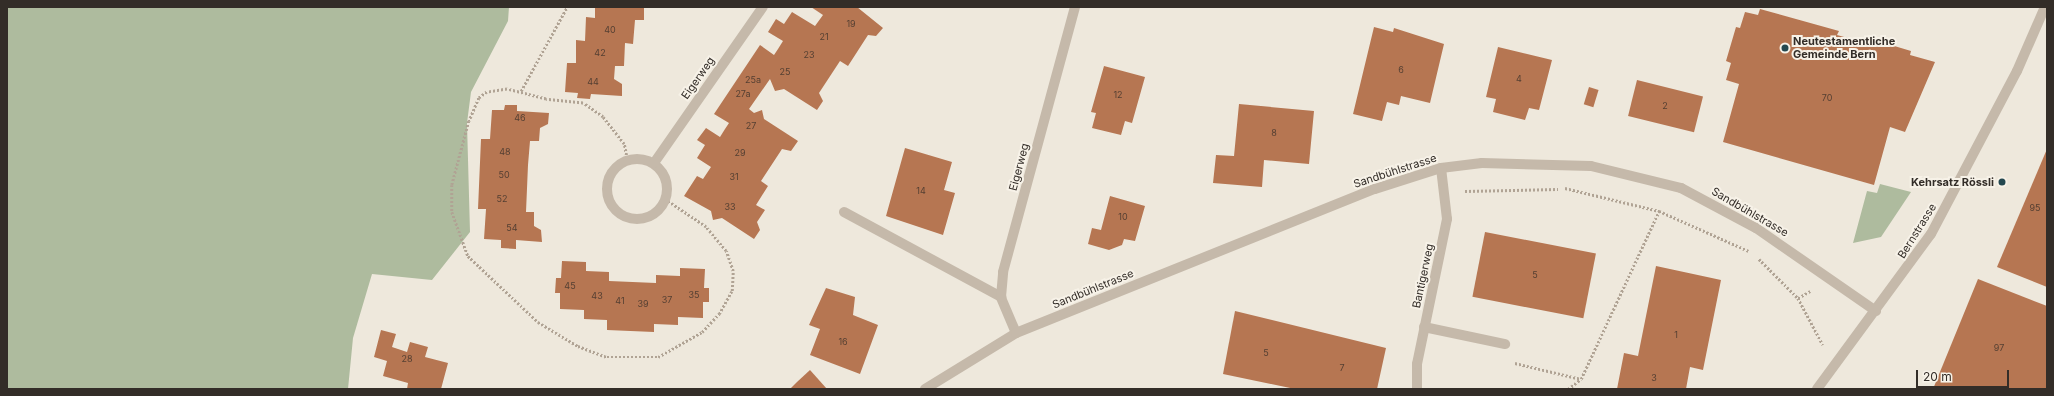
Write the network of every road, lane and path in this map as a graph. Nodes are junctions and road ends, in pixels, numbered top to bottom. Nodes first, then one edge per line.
1 (567, 7) edge
2 (763, 7) edge
3 (1075, 7) edge
4 (2045, 7) edge
5 (521, 90) junction
6 (627, 160) junction
7 (654, 163) junction
8 (1441, 168) junction
9 (1447, 192) junction
10 (666, 200) junction
11 (1660, 211) junction
12 (844, 212) dead end
13 (1001, 297) junction
14 (1876, 311) junction
15 (1424, 328) junction
16 (1016, 333) junction
17 (1505, 344) dead end
18 (1834, 366) junction
19 (1820, 385) edge
20 (925, 389) edge
21 (1417, 389) edge
22 (1568, 389) edge

1 - 5 path
2 - 7 street, Eigerweg
3 - 13 street, Eigerweg
4 - 14 street, Bernstrasse
5 - 6 path
5 - 10 path
6 - 7 street
6 - 10 street
7 - 10 street
8 - 9 street, Bantigerweg
8 - 14 street, Sandbühlstrasse
8 - 16 street, Sandbühlstrasse
9 - 11 path
9 - 15 street, Bantigerweg
11 - 18 path
11 - 22 path
12 - 13 street
13 - 16 street, Eigerweg
14 - 18 street, Bernstrasse
15 - 17 street
15 - 21 street, Bantigerweg
16 - 20 street, Sandbühlstrasse
18 - 19 street, Bernstrasse

